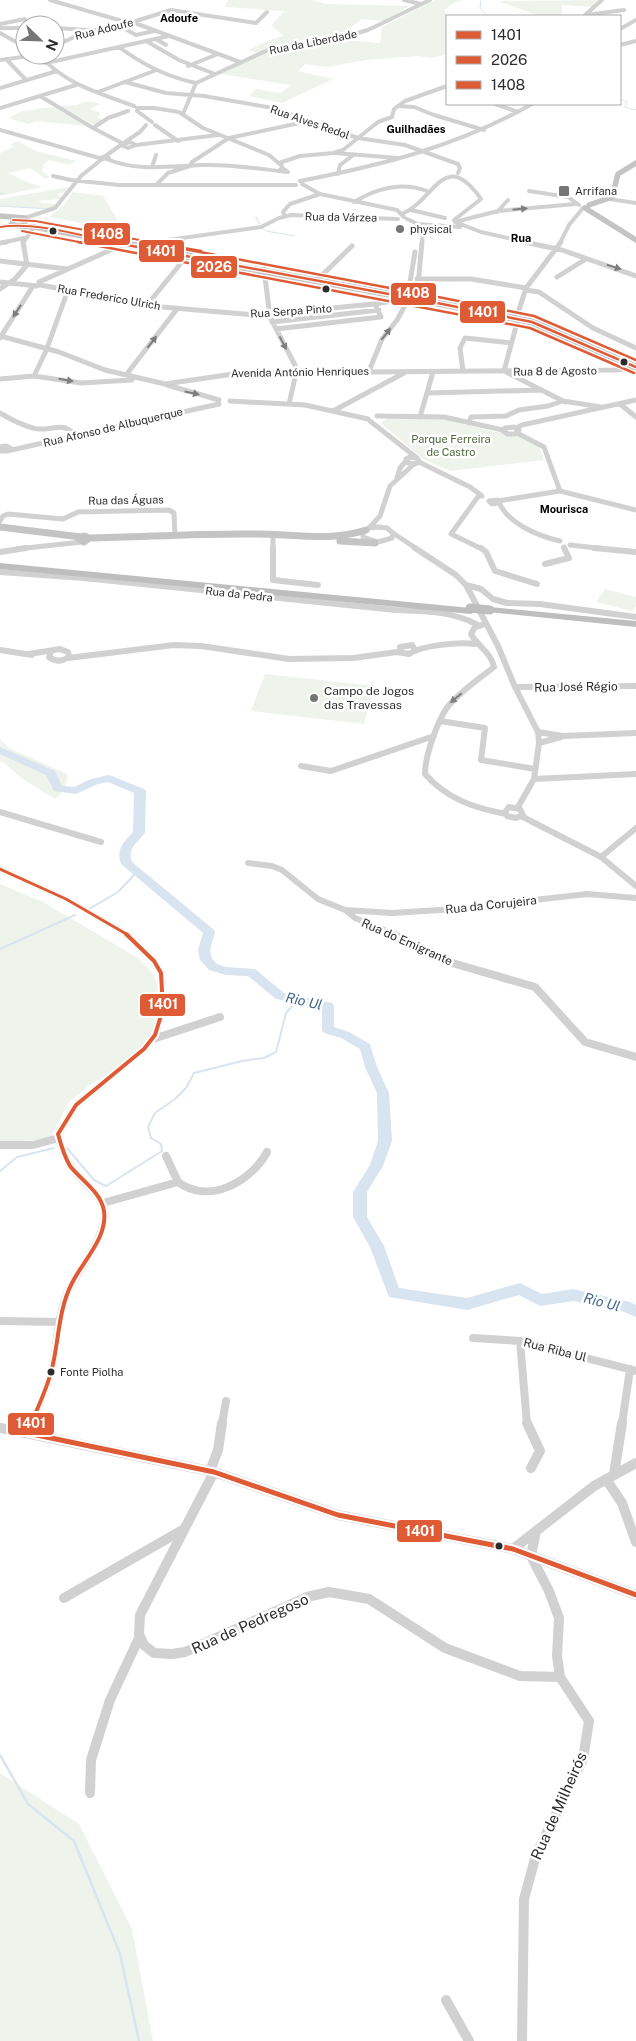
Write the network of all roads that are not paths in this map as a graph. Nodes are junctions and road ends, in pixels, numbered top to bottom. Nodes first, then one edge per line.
1 (50, 0) edge
2 (404, 0) edge
3 (430, 0) edge
4 (602, 0) edge
5 (421, 4) junction
6 (624, 10) dead end
7 (267, 12) dead end
8 (584, 15) edge
9 (636, 20) edge
10 (15, 21) edge
11 (131, 23) junction
12 (0, 24) edge
13 (120, 26) junction
14 (621, 28) edge
15 (15, 29) edge
16 (65, 29) edge
17 (92, 30) junction
18 (0, 31) edge
19 (154, 31) junction
20 (169, 36) junction
21 (156, 39) junction
22 (15, 40) edge
23 (65, 41) edge
24 (146, 41) junction
25 (636, 41) edge
26 (166, 45) dead end
27 (621, 45) edge
28 (119, 47) junction
29 (218, 54) junction
30 (15, 58) edge
31 (6, 59) junction
32 (65, 59) edge
33 (0, 60) edge
34 (240, 62) junction
35 (50, 65) edge
36 (188, 66) junction
37 (56, 71) junction
38 (154, 71) junction
39 (215, 74) junction
40 (26, 80) junction
41 (125, 82) junction
42 (196, 83) junction
43 (75, 85) junction
44 (446, 86) edge
45 (0, 88) edge
46 (97, 93) junction
47 (191, 95) junction
48 (40, 96) junction
49 (498, 105) edge
50 (530, 105) edge
51 (398, 106) junction
52 (0, 108) edge
53 (133, 109) junction
54 (182, 112) junction
55 (518, 112) junction
56 (309, 121) junction
57 (150, 124) junction
58 (93, 128) junction
59 (0, 130) edge
60 (484, 130) junction
61 (218, 135) junction
62 (229, 138) junction
63 (358, 138) junction
64 (178, 141) junction
65 (123, 144) junction
66 (133, 144) junction
67 (427, 152) junction
68 (333, 153) junction
69 (156, 155) dead end
70 (352, 156) junction
71 (104, 158) junction
72 (403, 159) junction
73 (634, 165) edge
74 (190, 166) junction
75 (153, 167) junction
76 (236, 168) junction
77 (282, 169) junction
78 (168, 173) junction
79 (338, 174) junction
80 (457, 174) junction
81 (78, 180) junction
82 (297, 183) junction
83 (235, 184) junction
84 (156, 185) junction
85 (428, 190) junction
86 (530, 191) dead end
87 (315, 193) junction
88 (609, 199) junction
89 (508, 200) dead end
90 (354, 202) junction
91 (636, 203) edge
92 (583, 206) junction
93 (411, 210) junction
94 (497, 212) junction
95 (0, 216) edge
96 (285, 216) junction
97 (15, 218) junction
98 (25, 218) junction
99 (402, 218) junction
100 (445, 218) dead end
101 (455, 222) junction
102 (418, 224) junction
103 (12, 225) junction
104 (23, 226) junction
105 (0, 227) edge
106 (34, 227) junction
107 (467, 228) junction
108 (24, 238) junction
109 (636, 240) edge
110 (0, 243) edge
111 (124, 244) junction
112 (135, 246) junction
113 (352, 246) dead end
114 (557, 249) junction
115 (188, 256) junction
116 (586, 259) junction
117 (0, 261) edge
118 (27, 265) junction
119 (67, 269) junction
120 (264, 270) junction
121 (636, 276) edge
122 (557, 277) dead end
123 (318, 279) junction
124 (418, 279) junction
125 (0, 282) edge
126 (12, 283) junction
127 (40, 283) junction
128 (32, 285) junction
129 (527, 288) junction
130 (0, 289) edge
131 (68, 290) junction
132 (405, 297) junction
133 (417, 297) junction
134 (375, 304) junction
135 (147, 305) junction
136 (177, 309) junction
137 (379, 310) junction
138 (270, 315) junction
139 (519, 317) junction
140 (272, 322) junction
141 (276, 329) junction
142 (0, 336) edge
143 (512, 344) junction
144 (636, 346) edge
145 (47, 348) junction
146 (636, 367) edge
147 (369, 371) junction
148 (504, 371) junction
149 (297, 372) junction
150 (406, 372) junction
151 (434, 372) junction
152 (463, 372) junction
153 (126, 375) junction
154 (34, 376) junction
155 (0, 379) edge
156 (139, 379) junction
157 (165, 384) junction
158 (542, 390) junction
159 (428, 393) junction
160 (636, 400) edge
161 (563, 401) junction
162 (218, 402) junction
163 (289, 404) junction
164 (580, 404) junction
165 (620, 404) junction
166 (601, 407) junction
167 (589, 410) junction
168 (333, 411) junction
169 (582, 411) junction
170 (0, 413) edge
171 (420, 416) junction
172 (636, 417) edge
173 (376, 419) junction
174 (469, 423) junction
175 (517, 430) junction
176 (74, 434) junction
177 (3, 449) edge
178 (404, 450) junction
179 (406, 460) junction
180 (417, 461) junction
181 (397, 478) junction
182 (560, 491) junction
183 (478, 497) junction
184 (493, 501) junction
185 (636, 510) edge
186 (380, 516) junction
187 (0, 521) edge
188 (0, 528) edge
189 (387, 528) junction
190 (367, 529) junction
191 (392, 533) junction
192 (175, 536) junction
193 (273, 536) junction
194 (83, 539) junction
195 (379, 542) junction
196 (411, 545) junction
197 (563, 545) junction
198 (0, 552) edge
199 (636, 552) edge
200 (545, 564) dead end
201 (0, 565) edge
202 (0, 572) edge
203 (537, 584) dead end
204 (318, 585) dead end
205 (466, 585) junction
206 (487, 613) junction
207 (636, 617) edge
208 (636, 625) edge
209 (476, 626) junction
210 (489, 627) junction
211 (472, 636) junction
212 (476, 644) junction
213 (498, 646) junction
214 (414, 648) junction
215 (0, 650) edge
216 (485, 650) junction
217 (51, 655) junction
218 (68, 655) junction
219 (494, 667) junction
220 (509, 673) junction
221 (636, 686) edge
222 (516, 687) junction
223 (440, 721) junction
224 (538, 732) junction
225 (636, 733) edge
226 (434, 736) junction
227 (563, 736) junction
228 (539, 743) junction
229 (301, 766) dead end
230 (535, 769) junction
231 (636, 774) edge
232 (534, 779) junction
233 (518, 807) junction
234 (0, 812) edge
235 (506, 814) junction
236 (521, 816) junction
237 (636, 828) edge
238 (101, 842) dead end
239 (601, 857) junction
240 (248, 863) dead end
241 (0, 869) edge
242 (636, 886) edge
243 (636, 898) edge
244 (345, 910) junction
245 (220, 1017) dead end
246 (151, 1039) junction
247 (636, 1057) edge
248 (59, 1138) junction
249 (0, 1145) edge
250 (267, 1152) dead end
251 (166, 1156) dead end
252 (178, 1182) junction
253 (102, 1203) junction
254 (0, 1321) edge
255 (60, 1322) junction
256 (473, 1338) dead end
257 (520, 1341) junction
258 (633, 1370) edge
259 (632, 1389) edge
260 (226, 1401) dead end
261 (0, 1428) edge
262 (26, 1433) junction
263 (636, 1464) edge
264 (530, 1468) dead end
265 (212, 1472) junction
266 (610, 1477) junction
267 (184, 1529) junction
268 (536, 1531) junction
269 (636, 1542) edge
270 (513, 1549) junction
271 (531, 1556) junction
272 (636, 1595) edge
273 (64, 1598) dead end
274 (139, 1638) junction
275 (560, 1677) junction
276 (90, 1794) dead end
277 (446, 2000) dead end
278 (470, 2041) edge
279 (522, 2041) edge

1 - 11 street
2 - 5 street
3 - 5 street, Rua da Liberdade
4 - 8 street
5 - 34 street, Rua da Liberdade
6 - 8 street
7 - 11 street, Rua Adoufe
9 - 14 street
10 - 12 street
11 - 13 street, Rua Adoufe
11 - 19 street
13 - 17 street, Rua Adoufe
13 - 19 street
15 - 18 street
16 - 17 street
17 - 23 street, Rua Adoufe
18 - 22 street
19 - 20 street
20 - 21 street
20 - 29 street
21 - 24 street
21 - 26 street
24 - 28 street
24 - 36 street
25 - 27 street
28 - 32 street
28 - 38 street
29 - 34 street
29 - 36 street
30 - 31 street
31 - 33 street
31 - 40 street
34 - 39 street, Rua da Liberdade
35 - 37 street
36 - 39 street
37 - 40 street
37 - 43 street
38 - 41 street
38 - 42 street
39 - 42 street, Rua da Liberdade
40 - 45 street
41 - 46 street
41 - 47 street, Rua Alves Redol
42 - 47 street
43 - 46 street
43 - 48 street
44 - 51 street
46 - 53 street
47 - 54 street
47 - 56 street, Rua Alves Redol
48 - 52 street
48 - 58 street
49 - 55 street
50 - 55 street
51 - 60 street
51 - 63 street
53 - 54 street
53 - 57 street
53 - 58 street
54 - 61 street
55 - 60 street
56 - 62 street
56 - 63 street, Rua Alves Redol
57 - 64 street
57 - 65 street
57 - 66 street
58 - 65 street
59 - 71 street
60 - 67 street
61 - 62 street
61 - 64 street
62 - 74 street
62 - 77 street
63 - 67 street, Rua Alves Redol
63 - 68 street
64 - 66 street
65 - 66 street
65 - 71 street
67 - 72 street
67 - 80 street, Rua Alves Redol
68 - 70 street
68 - 77 street
69 - 75 street
70 - 72 street
70 - 79 street
71 - 75 street
71 - 81 street
72 - 79 street
73 - 88 main road
74 - 75 street
74 - 76 street
74 - 78 street
75 - 78 street
76 - 77 street
76 - 83 street
77 - 82 street
78 - 84 street
79 - 82 street
80 - 85 street
80 - 101 street
81 - 84 street
81 - 98 street
82 - 83 street
82 - 87 street
83 - 84 street
85 - 90 street
85 - 93 street
86 - 92 street
87 - 90 street
87 - 96 street
88 - 91 street
88 - 92 main road
89 - 94 street
90 - 99 street
94 -> 92 street
92 - 109 main road
92 - 114 street
93 - 99 street
93 - 100 street
94 - 101 street
95 - 97 main road
96 - 99 street, Rua da Várzea
96 - 112 street
97 - 98 main road
97 - 103 main road
98 - 104 main road
99 - 102 street
99 - 132 street
101 - 107 street
102 - 107 street
102 - 124 street
103 - 104 main road
103 - 105 street
104 - 106 main road
106 - 108 street
106 - 111 main road
107 - 114 street
108 - 110 street
108 - 118 street
111 - 112 main road
111 - 119 street
112 - 115 main road
113 - 123 street
114 - 116 street
114 - 129 street
115 - 120 main road
115 - 135 street
116 -> 121 street
116 - 122 street
117 - 118 street
118 - 119 street
118 - 126 street
119 - 127 street
120 - 123 main road
120 - 132 main road
120 - 138 street
123 - 132 main road
124 - 129 street
124 - 133 street
125 - 126 street
126 - 128 street
126 - 130 street
127 - 128 street
127 - 131 street, Rua Frederico Ulrich
128 -> 142 street
129 - 139 street
129 - 144 street
131 - 135 street, Rua Frederico Ulrich
131 - 145 street
132 - 133 main road
132 - 134 street, Rua Serpa Pinto
147 -> 132 street
133 - 139 main road
134 - 137 street
134 - 138 street, Rua Serpa Pinto
135 - 136 street, Rua Frederico Ulrich
136 - 138 street, Rua Serpa Pinto
153 -> 136 street
137 - 140 street
137 - 141 street
138 - 140 street
139 - 143 street
139 - 146 main road
140 - 141 street
141 -> 149 street
142 - 145 street
143 - 148 street
143 - 152 street
145 - 153 street
145 - 154 street
146 - 148 street, Rua 8 de Agosto
147 - 149 street, Avenida António Henriques
147 - 150 street, Avenida António Henriques
148 - 152 street, Avenida António Henriques
148 - 158 street
149 - 150 street, Avenida António Henriques
149 - 157 street, Avenida António Henriques
149 - 157 street, Avenida António Henriques
149 - 163 street
150 - 151 street, Avenida António Henriques
150 - 168 street
151 - 152 street, Avenida António Henriques
151 - 159 street
153 - 156 street
154 - 155 street
154 -> 156 street
156 - 157 street
157 -> 162 street
158 - 159 street
158 - 161 street
159 - 171 street
160 - 165 street
161 - 164 street
161 - 169 street
161 - 174 street
162 - 163 street
162 - 176 street, Rua Afonso de Albuquerque
162 - 177 street, Rua Afonso de Albuquerque
163 - 168 street
164 - 166 street
164 - 167 street
165 - 166 street
165 - 172 street
166 - 167 street
167 - 169 street
168 - 173 street
169 - 175 street
170 - 176 street
171 - 173 street
171 - 174 street
173 - 178 street
174 - 175 street
175 - 182 street
176 - 177 street, Rua Afonso de Albuquerque
178 - 179 street
178 - 180 street
179 - 180 street
179 - 181 street
180 - 181 street
180 - 183 street
181 - 186 street
182 - 184 street
182 - 185 street
183 - 184 street
183 - 203 street
184 - 197 street
186 - 189 street
186 - 190 street
187 - 192 street, Rua das Águas
188 - 194 main road
189 - 190 street
189 - 191 street
190 - 193 main road
190 - 195 street
191 - 195 street
191 - 196 street
192 - 193 main road
192 - 194 main road
193 - 194 main road
193 - 195 main road
193 - 204 street
194 - 198 street
195 - 196 street
196 - 205 street
197 - 199 street
197 - 200 street
201 - 206 highway, bridge
202 - 209 street, Rua da Pedra
205 - 206 street
205 - 207 street
206 - 208 highway
206 - 209 street
206 - 210 street
209 - 210 street
209 - 211 street
210 - 213 street
211 - 212 street
211 - 214 street
212 - 214 street
212 - 216 street
213 - 216 street
213 - 220 street
214 - 218 street
215 - 217 street
216 - 219 street
217 - 218 street
217 - 218 street
219 - 220 street
219 -> 223 street
220 - 222 street
221 - 222 street, Rua José Régio
222 - 224 street
223 - 226 street
223 - 230 street
224 - 227 street
224 - 228 street
225 - 227 street
226 - 229 street
226 - 235 street
227 - 228 street
228 - 230 street
230 - 232 street
231 - 232 street
232 - 233 street
233 - 235 street
233 - 236 street
234 - 238 street
235 - 236 street
236 - 239 street
237 - 239 street
239 - 242 street
240 - 244 street, Rua do Emigrante
241 - 246 street
243 - 244 street, Rua da Corujeira
244 - 247 street, Rua do Emigrante
245 - 246 street
246 - 248 street
248 - 249 street
248 - 253 street
250 - 252 street
251 - 252 street
252 - 253 street
253 - 255 street
254 - 255 street
255 - 262 street
256 - 257 street, Rua Riba Ul
257 - 258 street, Rua Riba Ul
257 - 264 street
258 - 259 street
259 - 266 street
260 - 265 street
261 - 262 street
262 - 265 street
263 - 266 street
265 - 267 street
265 - 270 street
266 - 268 street
266 - 269 street
267 - 273 street
267 - 274 street
268 - 270 street
268 - 271 street
270 - 271 street
271 - 272 street
271 - 275 street, Rua de Milheirós
274 - 275 street, Rua de Pedregoso
274 - 276 street
275 - 279 street, Rua de Milheirós
277 - 278 street

